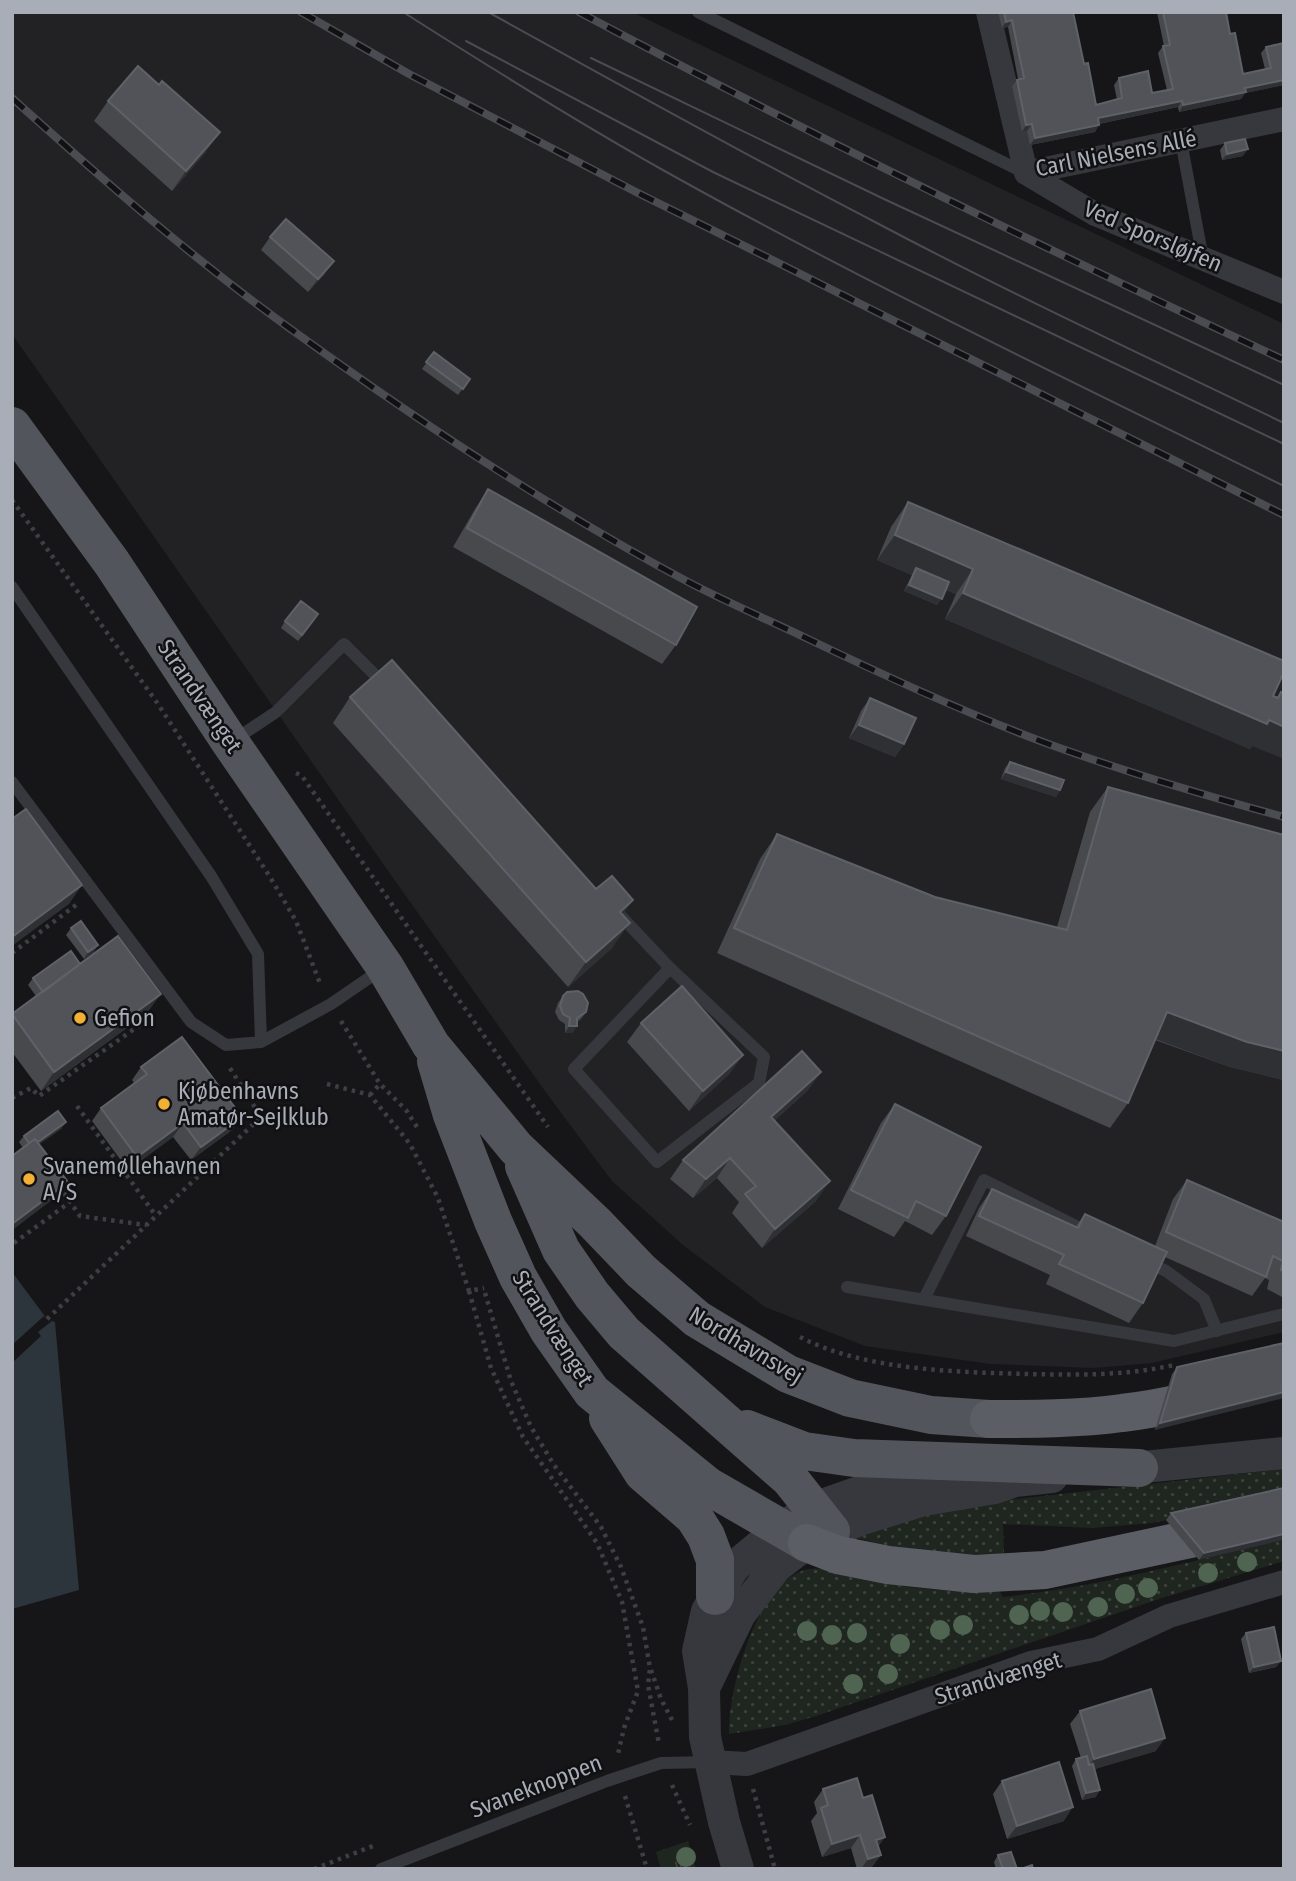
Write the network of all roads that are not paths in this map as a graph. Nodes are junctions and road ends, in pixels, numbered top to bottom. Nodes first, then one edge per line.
1 (698, 12) edge
2 (988, 12) edge
3 (1284, 119) edge
4 (1181, 141) junction
5 (1026, 173) junction
6 (1203, 259) junction
7 (1284, 292) edge
8 (12, 426) edge
9 (12, 587) edge
10 (393, 694) edge
11 (230, 742) junction
12 (12, 782) edge
13 (607, 903) edge
14 (384, 967) junction
15 (670, 968) junction
16 (261, 1042) junction
17 (431, 1045) junction
18 (516, 1148) junction
19 (1105, 1241) edge
20 (1130, 1253) edge
21 (641, 1271) junction
22 (847, 1287) dead end
23 (592, 1295) junction
24 (924, 1299) junction
25 (1284, 1314) edge
26 (549, 1331) junction
27 (1217, 1331) junction
28 (1284, 1376) edge
29 (592, 1392) junction
30 (720, 1419) junction
31 (989, 1419) joint
32 (1284, 1453) edge
33 (1139, 1468) junction
34 (1284, 1519) edge
35 (808, 1528) junction
36 (1284, 1582) edge
37 (715, 1597) junction
38 (704, 1688) junction
39 (710, 1762) junction
40 (381, 1869) edge
41 (738, 1869) edge

1 - 5 lane
2 - 5 street, Carl Nielsens Allé
3 - 4 street, Carl Nielsens Allé
4 - 5 street, Carl Nielsens Allé
4 - 6 lane
5 - 6 street, Ved Sporsløjfen
6 - 7 street, Ved Sporsløjfen
8 - 11 main road, Strandvænget
9 - 16 lane
10 - 11 lane
11 - 14 main road, Strandvænget
12 - 16 lane
13 - 15 lane
14 - 16 lane
14 - 17 main road, Strandvænget
15 - 15 lane
17 - 18 main road, Strandvænget
17 - 26 main road, Strandvænget
18 - 21 main road, Nordhavnsvej
18 - 23 main road
19 - 24 lane
20 - 27 lane
21 - 23 main road
21 - 31 main road, Nordhavnsvej
22 - 24 lane
23 - 26 main road
23 - 30 main road
24 - 27 lane
25 - 27 lane
26 - 29 main road, Strandvænget
28 - 31 highway, Nordhavnsvej
29 - 35 main road, Strandvænget
29 - 37 main road
30 - 33 main road
30 - 35 main road
32 - 33 street
33 - 35 street
34 - 35 highway
35 - 37 street
35 - 38 street
36 - 39 street, Strandvænget
37 - 38 street
38 - 39 street
39 - 40 lane, Svaneknoppen
39 - 41 street

